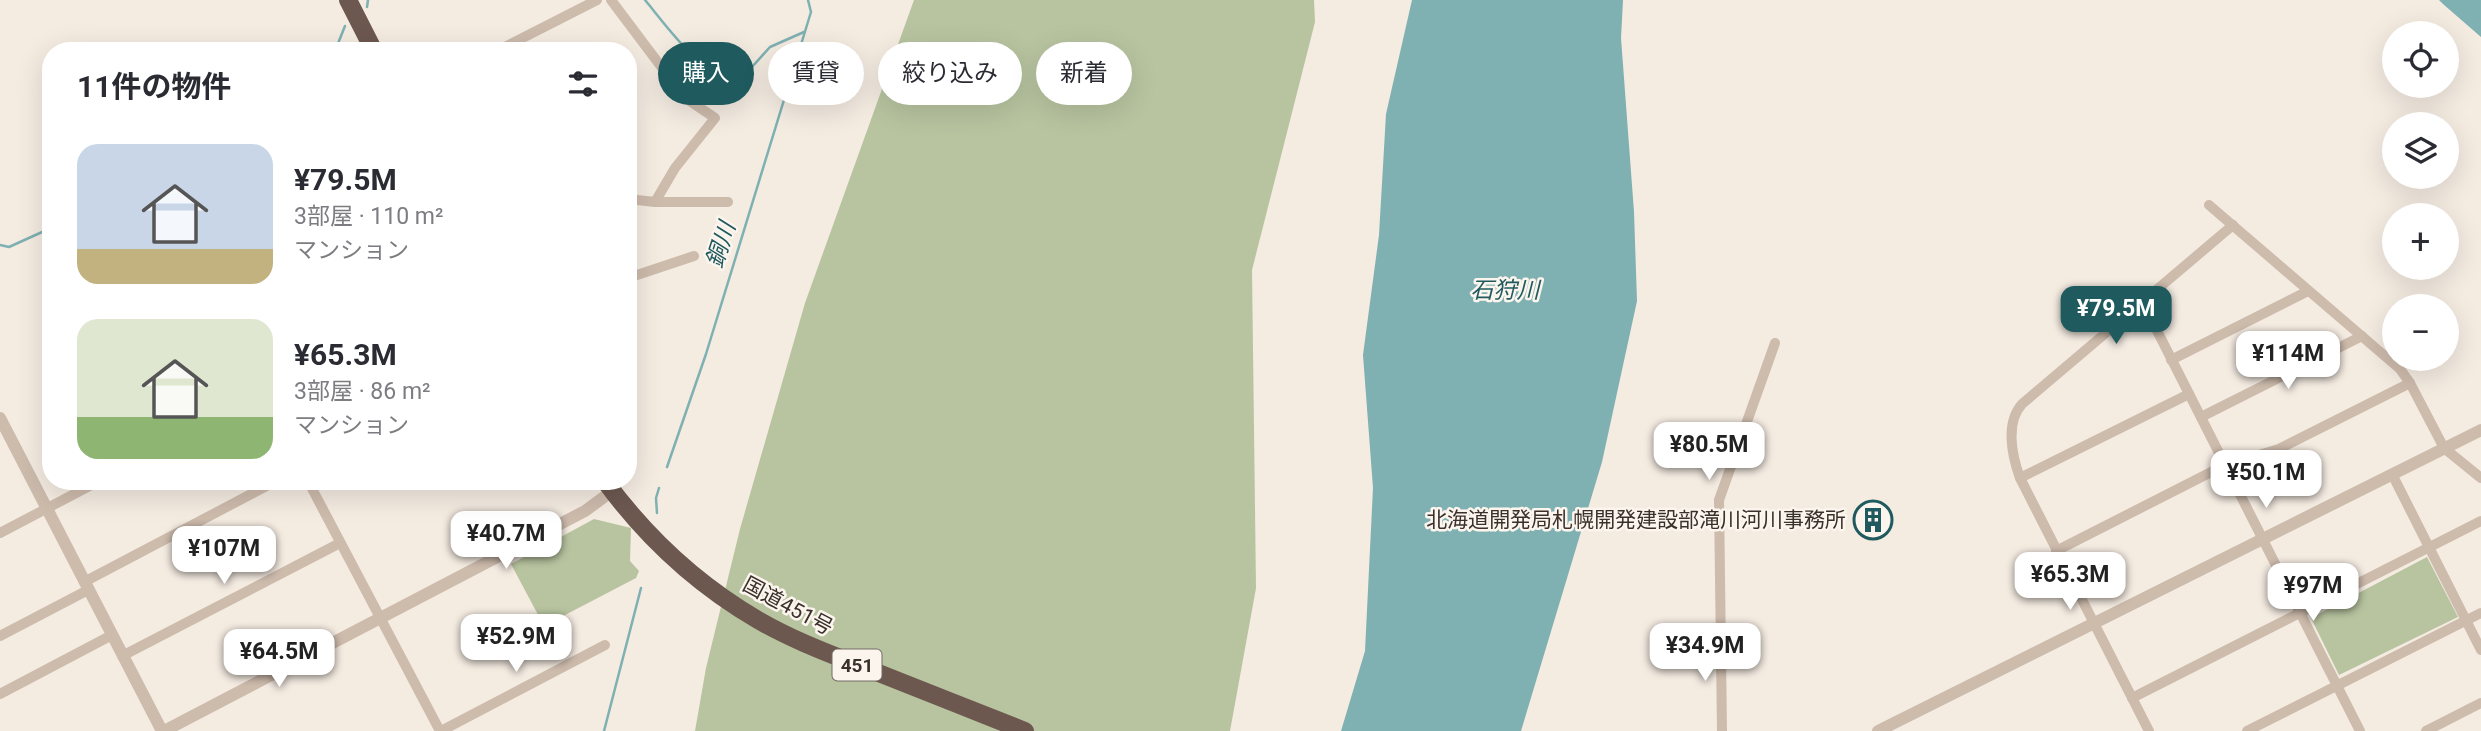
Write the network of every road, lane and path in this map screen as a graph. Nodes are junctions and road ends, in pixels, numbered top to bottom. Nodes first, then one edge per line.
1 (348, 0) edge
2 (597, 0) edge
3 (611, 0) edge
4 (369, 42) edge
5 (515, 42) edge
6 (637, 200) edge
7 (655, 202) junction
8 (728, 202) dead end
9 (2209, 205) dead end
10 (2233, 225) junction
11 (694, 256) dead end
12 (637, 275) edge
13 (2308, 291) junction
14 (2143, 303) junction
15 (2362, 336) junction
16 (1775, 343) dead end
17 (2171, 360) junction
18 (2410, 383) junction
19 (2189, 394) junction
20 (2201, 417) junction
21 (0, 418) edge
22 (2481, 430) edge
23 (4, 437) edge
24 (2444, 448) junction
25 (2225, 464) junction
26 (2392, 474) junction
27 (2020, 478) junction
28 (2481, 478) edge
29 (82, 490) edge
30 (260, 490) edge
31 (313, 490) edge
32 (605, 490) edge
33 (612, 490) edge
34 (46, 509) junction
35 (2481, 521) edge
36 (0, 533) edge
37 (2263, 539) junction
38 (340, 543) junction
39 (2430, 548) junction
40 (2056, 551) junction
41 (86, 586) junction
42 (2301, 612) junction
43 (2481, 613) edge
44 (379, 617) junction
45 (2466, 620) junction
46 (2094, 625) junction
47 (112, 635) junction
48 (0, 636) edge
49 (605, 645) dead end
50 (2481, 650) edge
51 (122, 656) junction
52 (2338, 685) junction
53 (0, 694) edge
54 (2132, 698) junction
55 (2481, 703) edge
56 (163, 731) edge
57 (440, 731) edge
58 (1025, 731) edge
59 (1722, 731) edge
60 (1878, 731) edge
61 (2149, 731) edge
62 (2247, 731) edge
63 (2360, 731) edge
64 (2426, 731) edge

1 - 4 highway
2 - 5 street
3 - 7 street
6 - 7 street
7 - 8 street
9 - 10 street
10 - 13 street
10 - 14 street
11 - 12 street
13 - 15 street
13 - 17 street
14 - 17 street
14 - 27 street
15 - 18 street
15 - 20 street
16 - 59 street
17 - 19 street
18 - 24 street
18 - 25 street
19 - 20 street
19 - 27 street
20 - 25 street
21 - 23 street
22 - 24 street
23 - 34 street
24 - 26 street
24 - 28 street
25 - 37 street
25 - 40 street
26 - 37 street
26 - 39 street
27 - 40 street
29 - 34 street
30 - 41 street
31 - 38 street
32 - 44 street
33 - 58 highway, 国道451号 / 451
34 - 36 street
34 - 41 street
35 - 39 street
37 - 42 street
37 - 46 street
38 - 44 street
38 - 51 street
39 - 42 street
39 - 45 street
40 - 46 street
41 - 47 street
41 - 48 street
42 - 52 street
42 - 54 street
43 - 45 street
44 - 56 street
44 - 57 street
45 - 50 street
45 - 52 street
46 - 54 street
46 - 60 street
47 - 51 street
47 - 53 street
49 - 57 street
51 - 56 street
52 - 62 street
52 - 63 street
54 - 61 street
55 - 64 street

